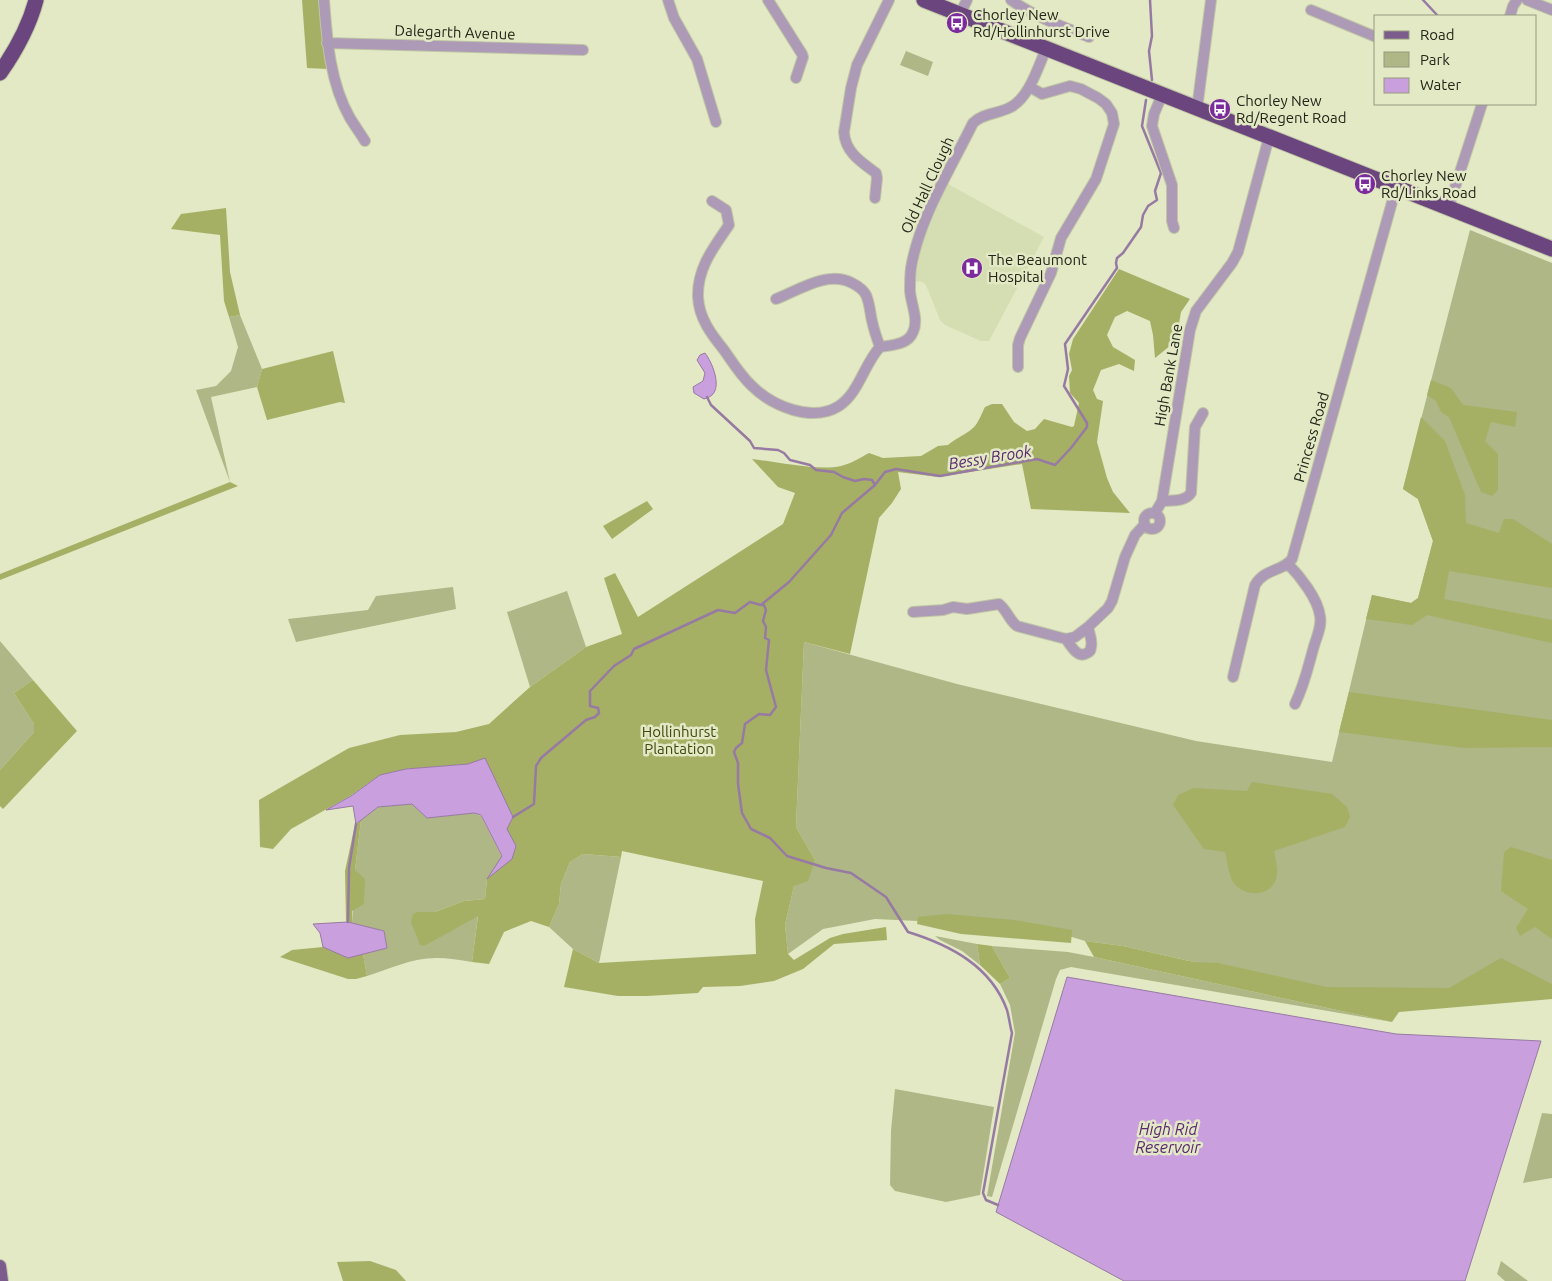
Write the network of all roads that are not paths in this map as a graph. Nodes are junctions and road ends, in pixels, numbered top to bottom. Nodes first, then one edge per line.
1 (36, 0) edge
2 (324, 0) edge
3 (668, 0) edge
4 (768, 0) edge
5 (889, 0) edge
6 (924, 0) edge
7 (967, 0) edge
8 (1011, 0) edge
9 (1211, 0) edge
10 (1517, 0) edge
11 (1526, 0) edge
12 (1311, 10) dead end
13 (1552, 10) edge
14 (960, 14) junction
15 (1510, 15) edge
16 (1084, 32) dead end
17 (1374, 35) edge
18 (327, 43) junction
19 (1046, 49) junction
20 (583, 50) dead end
21 (0, 73) edge
22 (796, 78) dead end
23 (1030, 87) junction
24 (1162, 95) junction
25 (1482, 105) edge
26 (1197, 108) junction
27 (716, 122) dead end
28 (1269, 137) junction
29 (365, 141) dead end
30 (1396, 188) junction
31 (874, 198) dead end
32 (712, 201) dead end
33 (1448, 209) junction
34 (1175, 229) dead end
35 (1552, 249) edge
36 (776, 299) dead end
37 (880, 347) junction
38 (1018, 367) dead end
39 (1204, 414) dead end
40 (1162, 500) junction
41 (1288, 564) junction
42 (913, 612) dead end
43 (1088, 627) junction
44 (1066, 639) junction
45 (1233, 676) dead end
46 (1295, 705) dead end
47 (0, 1266) edge
48 (2, 1281) edge

1 - 21 highway
2 - 18 street
3 - 27 street
4 - 22 street
5 - 31 street
6 - 14 highway
7 - 14 street
8 - 16 street
9 - 26 street
10 - 15 street
11 - 13 street
12 - 17 street
14 - 19 highway
18 - 20 street, Dalegarth Avenue
18 - 29 street
19 - 23 street, Old Hall Clough
19 - 24 highway
23 - 37 street, Old Hall Clough
23 - 38 street
24 - 26 highway
24 - 34 street
25 - 33 street
26 - 28 highway
28 - 30 highway
28 - 40 street, High Bank Lane
30 - 33 highway
30 - 41 street, Princess Road
32 - 37 street
33 - 35 highway
36 - 37 street
39 - 40 street
40 - 43 street, High Bank Lane
41 - 45 street
41 - 46 street
42 - 44 street
43 - 44 street, High Bank Lane
43 - 44 street
47 - 48 main road

